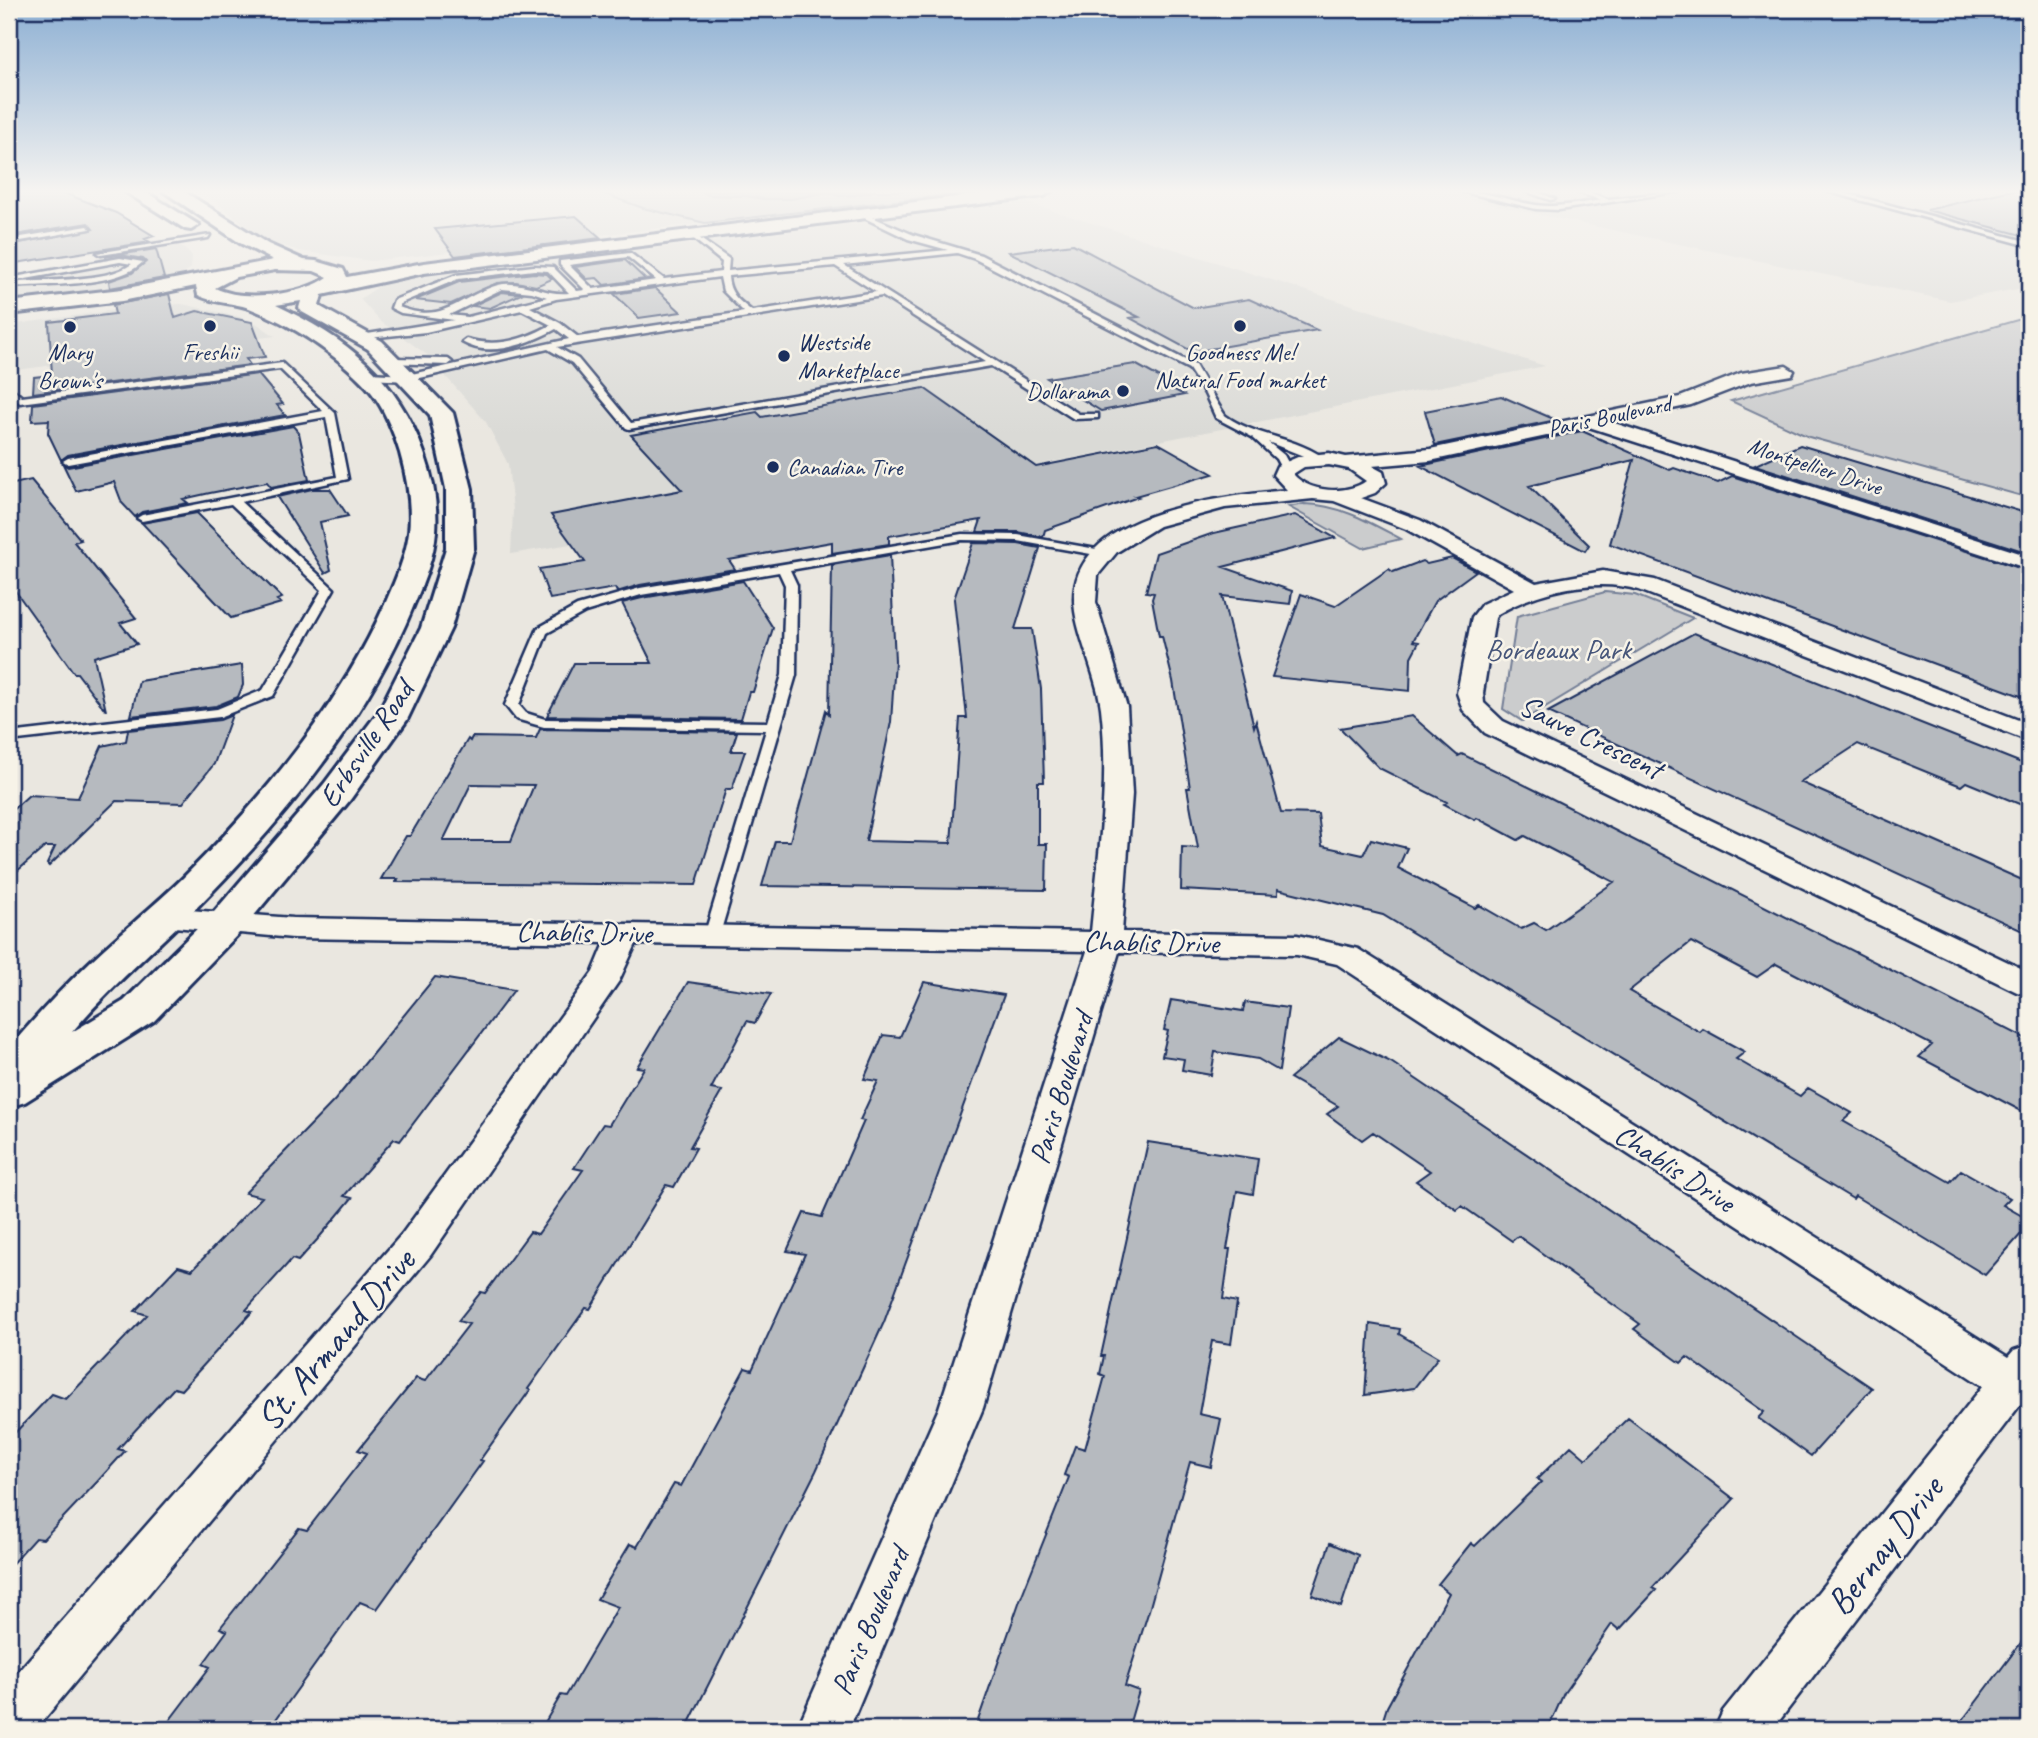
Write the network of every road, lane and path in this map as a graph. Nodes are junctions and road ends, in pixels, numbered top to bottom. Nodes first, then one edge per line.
1 (62, 272) edge
2 (120, 272) edge
3 (206, 272) edge
4 (237, 272) edge
5 (333, 272) edge
6 (399, 272) edge
7 (499, 272) edge
8 (553, 272) edge
9 (572, 272) edge
10 (651, 272) edge
11 (748, 272) edge
12 (851, 272) edge
13 (1007, 272) edge
14 (232, 273) junction
15 (723, 275) junction
16 (362, 278) junction
17 (538, 281) dead end
18 (190, 282) junction
19 (663, 282) junction
20 (9, 283) edge
21 (321, 289) junction
22 (591, 292) junction
23 (885, 293) junction
24 (575, 294) junction
25 (514, 297) dead end
26 (555, 297) junction
27 (215, 298) junction
28 (486, 300) junction
29 (248, 301) junction
30 (543, 301) junction
31 (525, 307) junction
32 (9, 308) edge
33 (509, 312) junction
34 (749, 312) junction
35 (440, 316) junction
36 (9, 317) edge
37 (324, 317) junction
38 (471, 320) junction
39 (557, 325) junction
40 (421, 330) junction
41 (442, 335) dead end
42 (359, 336) junction
43 (576, 340) junction
44 (466, 342) dead end
45 (550, 346) junction
46 (482, 361) junction
47 (994, 363) junction
48 (1786, 371) dead end
49 (389, 372) junction
50 (9, 389) edge
51 (330, 413) junction
52 (1095, 416) dead end
53 (1586, 420) junction
54 (1257, 436) junction
55 (1430, 455) junction
56 (1320, 459) junction
57 (68, 461) dead end
58 (1347, 462) junction
59 (1284, 472) junction
60 (1373, 484) junction
61 (1314, 493) junction
62 (1336, 495) junction
63 (233, 500) junction
64 (1224, 502) junction
65 (142, 518) dead end
66 (1413, 524) junction
67 (1102, 553) junction
68 (2029, 562) edge
69 (783, 568) junction
70 (1535, 592) junction
71 (775, 726) junction
72 (2029, 733) edge
73 (9, 737) edge
74 (163, 917) junction
75 (228, 922) junction
76 (625, 932) junction
77 (713, 933) junction
78 (1106, 941) junction
79 (2029, 985) edge
80 (9, 1077) edge
81 (9, 1091) edge
82 (2024, 1379) edge
83 (9, 1721) edge
84 (823, 1729) edge
85 (1741, 1729) edge

1 - 20 lane
2 - 20 lane
3 - 18 main road
4 - 14 main road
5 - 21 main road
6 - 16 main road
7 - 35 lane
8 - 24 lane
9 - 22 lane
10 - 19 lane
11 - 15 lane
12 - 23 lane
13 - 54 lane
14 - 18 main road
14 - 27 main road
15 - 19 lane
15 - 34 lane
16 - 21 main road
16 - 37 main road
17 - 28 lane
18 - 32 main road
19 - 22 lane
21 - 29 main road
21 - 37 main road
22 - 24 lane
23 - 34 lane
23 - 47 lane
24 - 26 lane
25 - 30 lane
26 - 28 lane
26 - 30 lane
27 - 29 main road
27 - 36 main road
28 - 31 lane
28 - 33 lane
28 - 35 lane
29 - 49 main road, Erbsville Road
30 - 31 lane
31 - 33 lane
31 - 39 lane
33 - 38 lane
34 - 43 lane
35 - 38 lane
37 - 42 main road, Erbsville Road
38 - 40 lane
39 - 43 lane
39 - 44 lane
40 - 41 lane
40 - 42 lane
42 - 49 main road, Erbsville Road
43 - 45 lane
45 - 46 lane
45 - 47 lane
46 - 49 lane
46 - 49 lane
47 - 52 lane
48 - 53 street, Paris Boulevard
49 - 74 main road, Erbsville Road
49 - 75 main road, Erbsville Road
50 - 51 lane
51 - 57 lane
51 - 63 lane
53 - 55 street, Paris Boulevard
53 - 68 street, Montpellier Drive
54 - 56 lane
54 - 59 lane
55 - 58 street, Paris Boulevard
55 - 60 street, Paris Boulevard
56 - 58 street
56 - 59 street, Paris Boulevard
58 - 60 street
59 - 61 street
59 - 64 street, Paris Boulevard
60 - 62 street, Paris Boulevard
60 - 66 street
61 - 62 street, Paris Boulevard
61 - 64 street, Paris Boulevard
62 - 66 street
63 - 65 lane
63 - 73 lane
64 - 67 street, Paris Boulevard
66 - 70 street
67 - 69 lane
67 - 78 street, Paris Boulevard
69 - 71 lane
69 - 71 lane
70 - 72 street, Sauve Crescent
70 - 79 street, Sauve Crescent
71 - 77 lane
74 - 75 street, Chablis Drive
74 - 80 main road, Erbsville Road
75 - 76 street, Chablis Drive
75 - 81 main road, Erbsville Road
76 - 77 street, Chablis Drive
76 - 83 street, St. Armand Drive
77 - 78 street, Chablis Drive
78 - 82 street, Chablis Drive
78 - 84 street, Paris Boulevard
82 - 85 street, Bernay Drive

